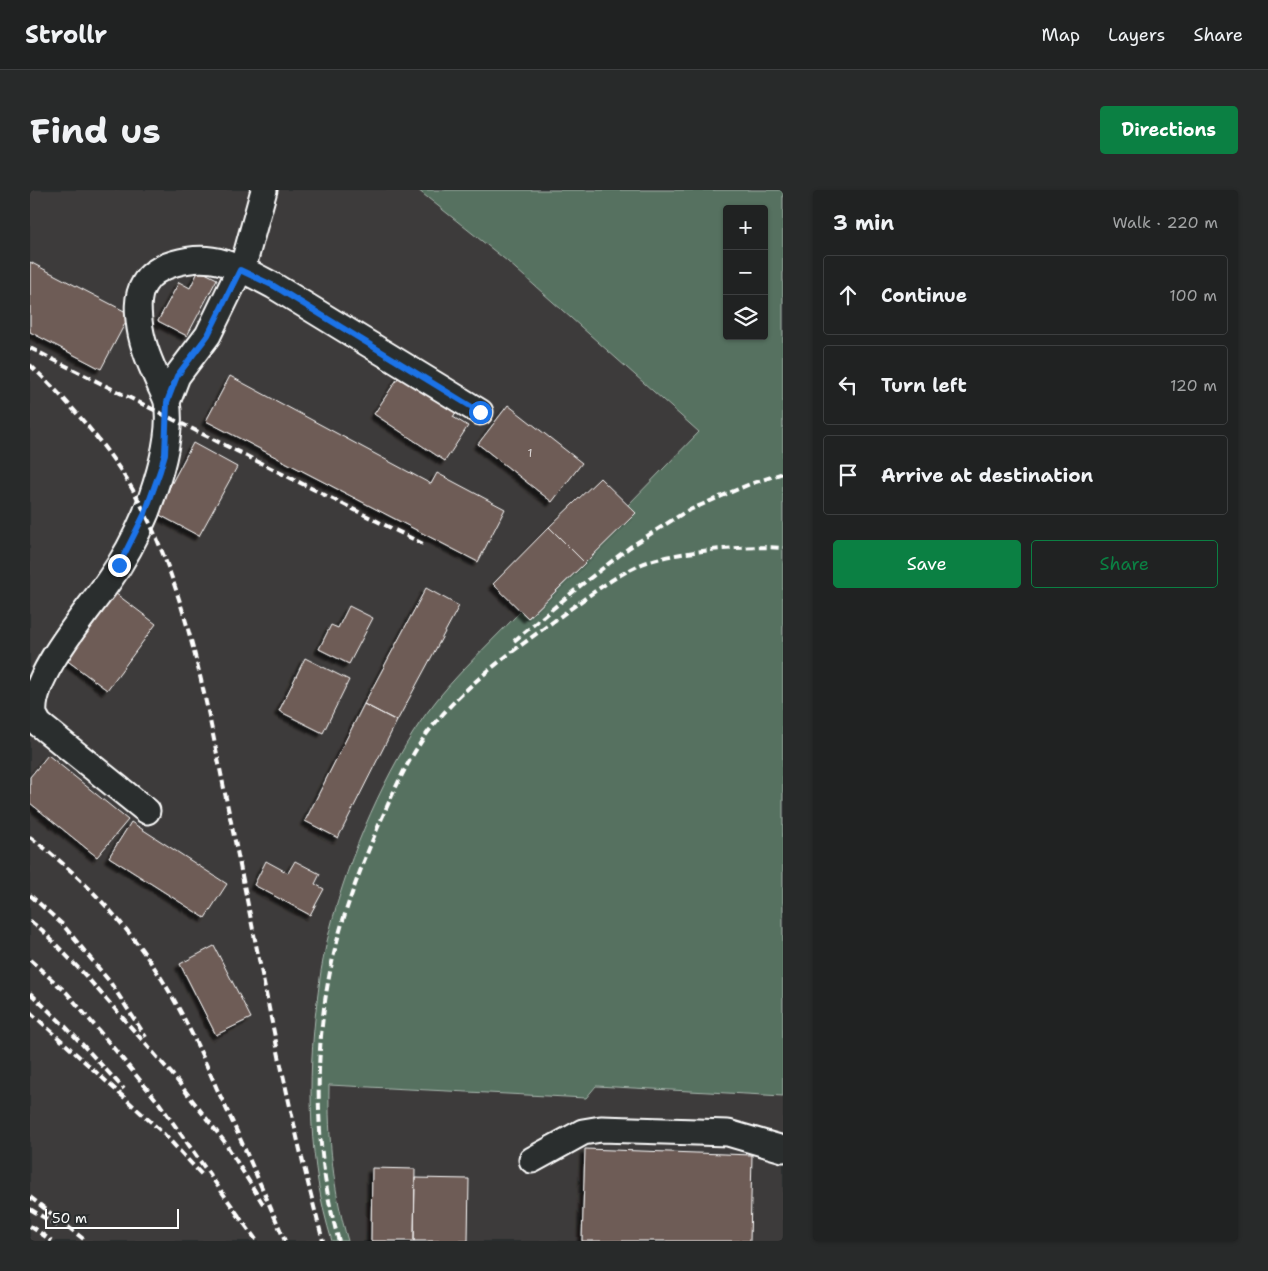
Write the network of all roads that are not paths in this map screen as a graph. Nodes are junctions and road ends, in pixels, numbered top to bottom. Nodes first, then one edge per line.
1 (264, 190) edge
2 (240, 270) junction
3 (167, 402) junction
4 (480, 412) dead end
5 (32, 716) edge
6 (147, 811) dead end
7 (783, 1149) edge
8 (532, 1160) dead end

1 - 2 lane
2 - 3 lane
2 - 3 lane
2 - 4 lane
3 - 5 lane
5 - 6 lane
7 - 8 lane

